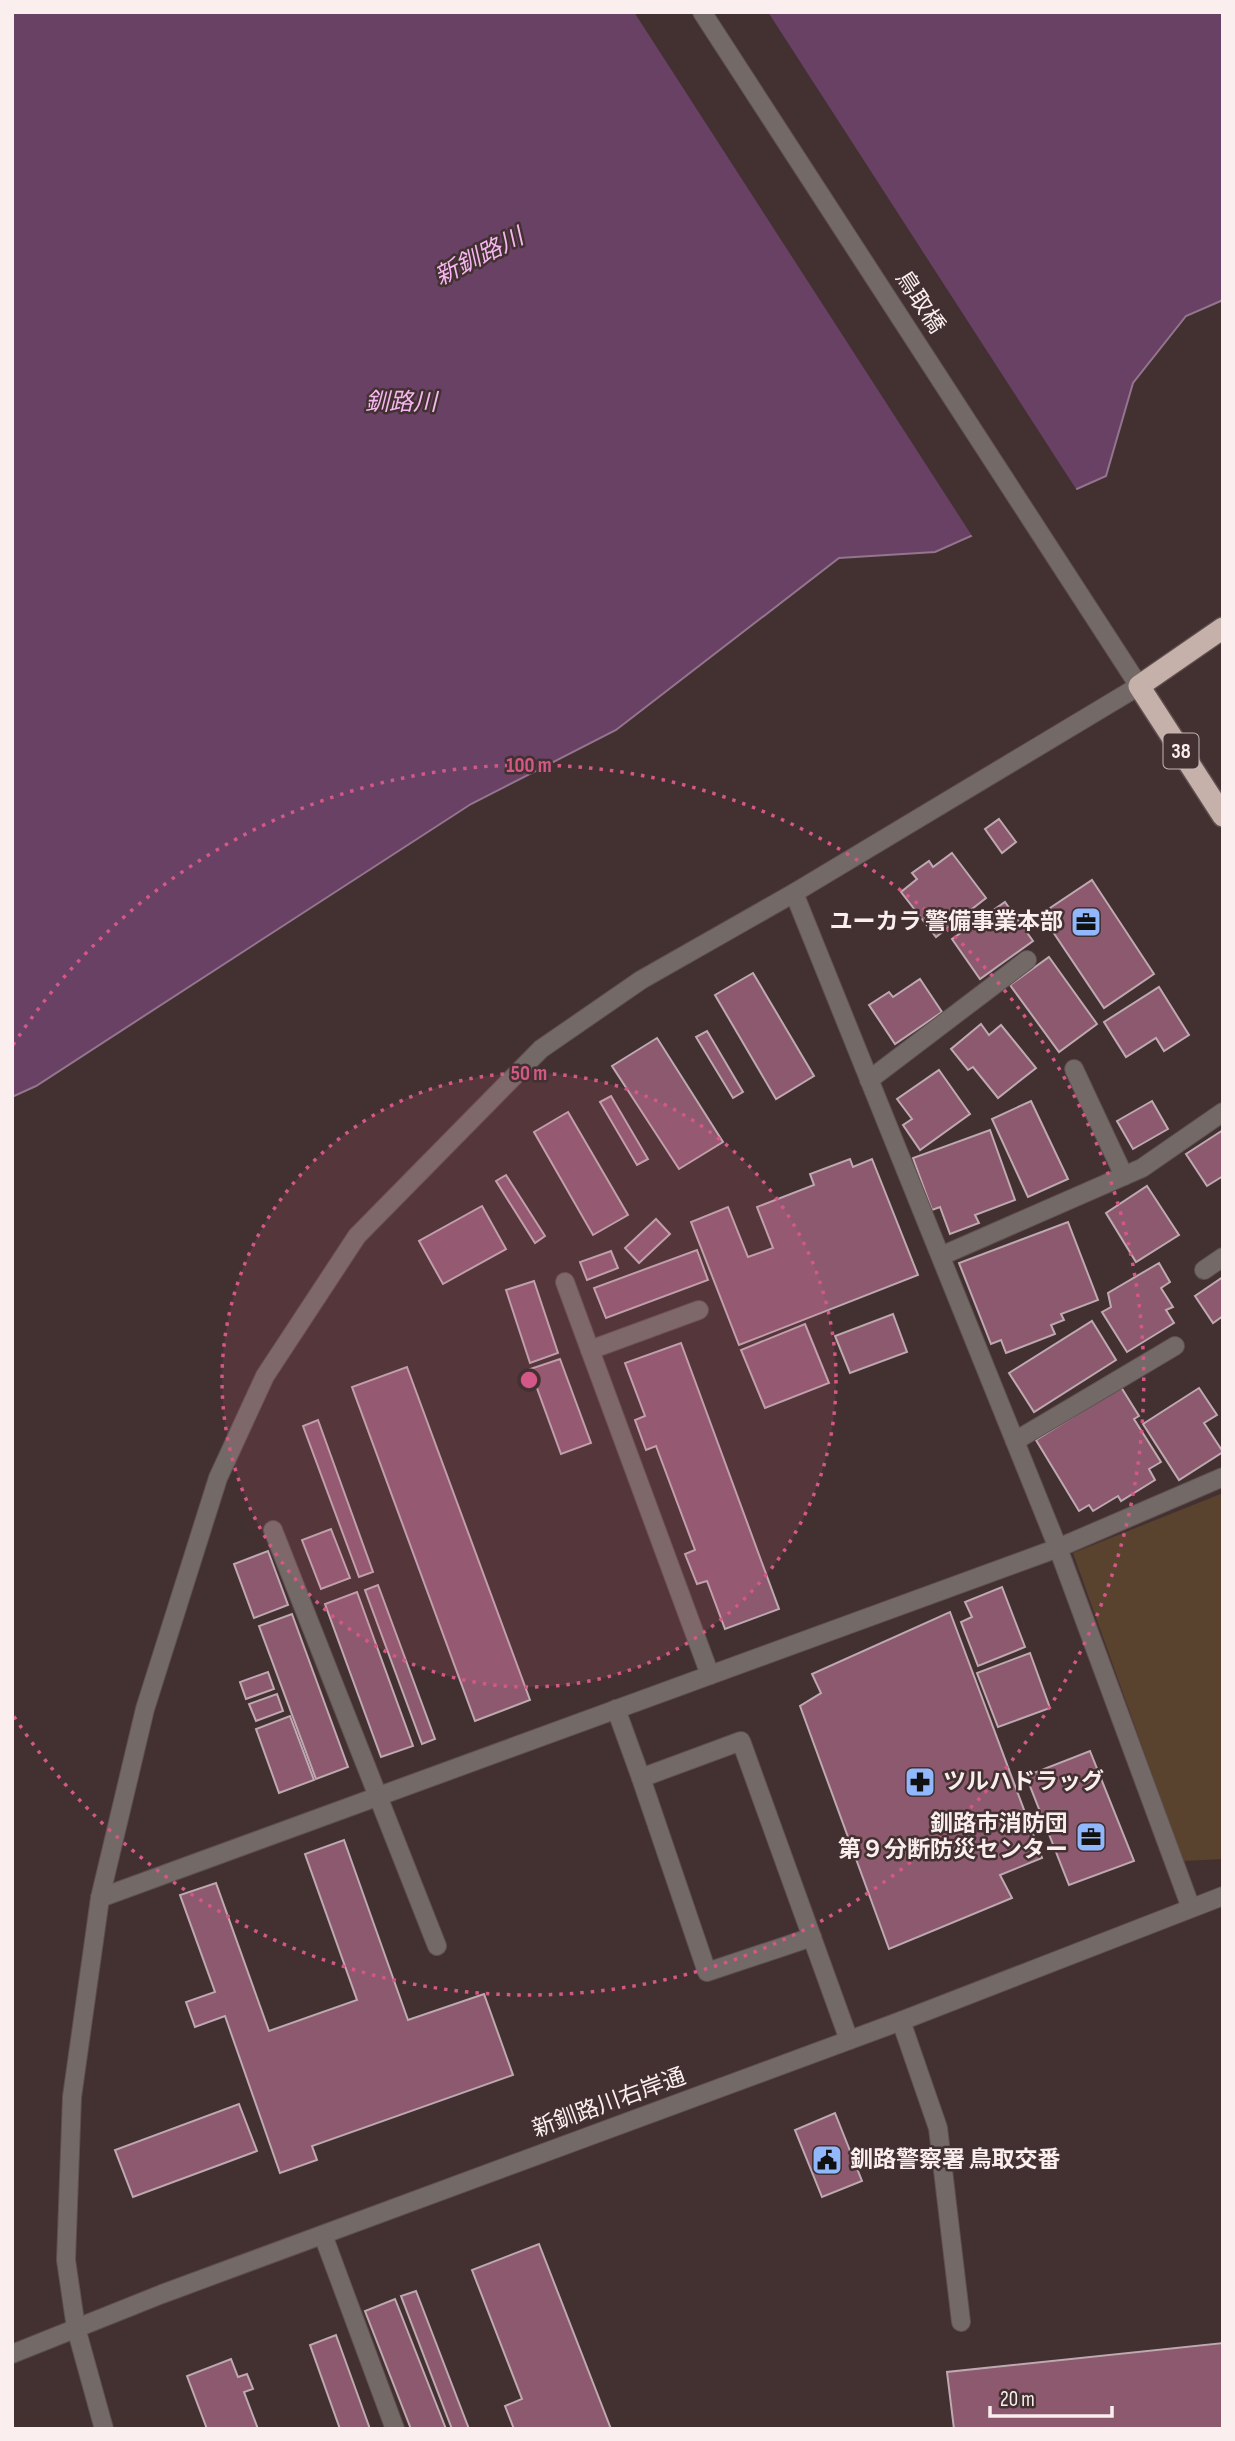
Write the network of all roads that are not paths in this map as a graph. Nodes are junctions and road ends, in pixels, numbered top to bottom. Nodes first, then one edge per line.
1 (702, 12) edge
2 (1223, 628) edge
3 (1139, 686) junction
4 (1223, 816) edge
5 (794, 893) junction
6 (1027, 960) dead end
7 (1074, 1069) dead end
8 (869, 1080) junction
9 (1223, 1112) edge
10 (1124, 1176) junction
11 (941, 1256) junction
12 (1223, 1257) edge
13 (1204, 1270) dead end
14 (565, 1282) dead end
15 (699, 1310) dead end
16 (1175, 1346) dead end
17 (590, 1350) junction
18 (1015, 1441) junction
19 (1223, 1477) edge
20 (273, 1530) dead end
21 (1058, 1548) junction
22 (710, 1675) junction
23 (616, 1709) junction
24 (641, 1778) junction
25 (379, 1796) junction
26 (1223, 1896) edge
27 (100, 1898) junction
28 (1191, 1908) junction
29 (812, 1937) junction
30 (436, 1946) dead end
31 (901, 2021) junction
32 (849, 2040) junction
33 (323, 2235) junction
34 (961, 2322) dead end
35 (76, 2328) junction
36 (12, 2354) edge
37 (104, 2429) edge
38 (395, 2429) edge

1 - 3 street, 鳥取橋
2 - 3 highway
3 - 4 highway, 38
3 - 5 street
5 - 8 street
5 - 27 street
6 - 8 street
7 - 10 street
8 - 11 street
9 - 10 street
10 - 11 street
11 - 18 street
12 - 13 street
14 - 17 street
15 - 17 street
16 - 18 street
17 - 22 street
18 - 21 street
19 - 21 street
20 - 25 street
21 - 22 street
21 - 28 street
22 - 23 street
23 - 24 street
23 - 25 street
24 - 29 street
24 - 29 street
25 - 27 street
25 - 30 street
26 - 28 street, 新釧路川右岸通
27 - 35 street
28 - 31 street, 新釧路川右岸通
29 - 32 street
31 - 32 street, 新釧路川右岸通
31 - 34 street
32 - 33 street, 新釧路川右岸通
33 - 35 street, 新釧路川右岸通
33 - 38 street
35 - 36 street, 新釧路川右岸通
35 - 37 street

